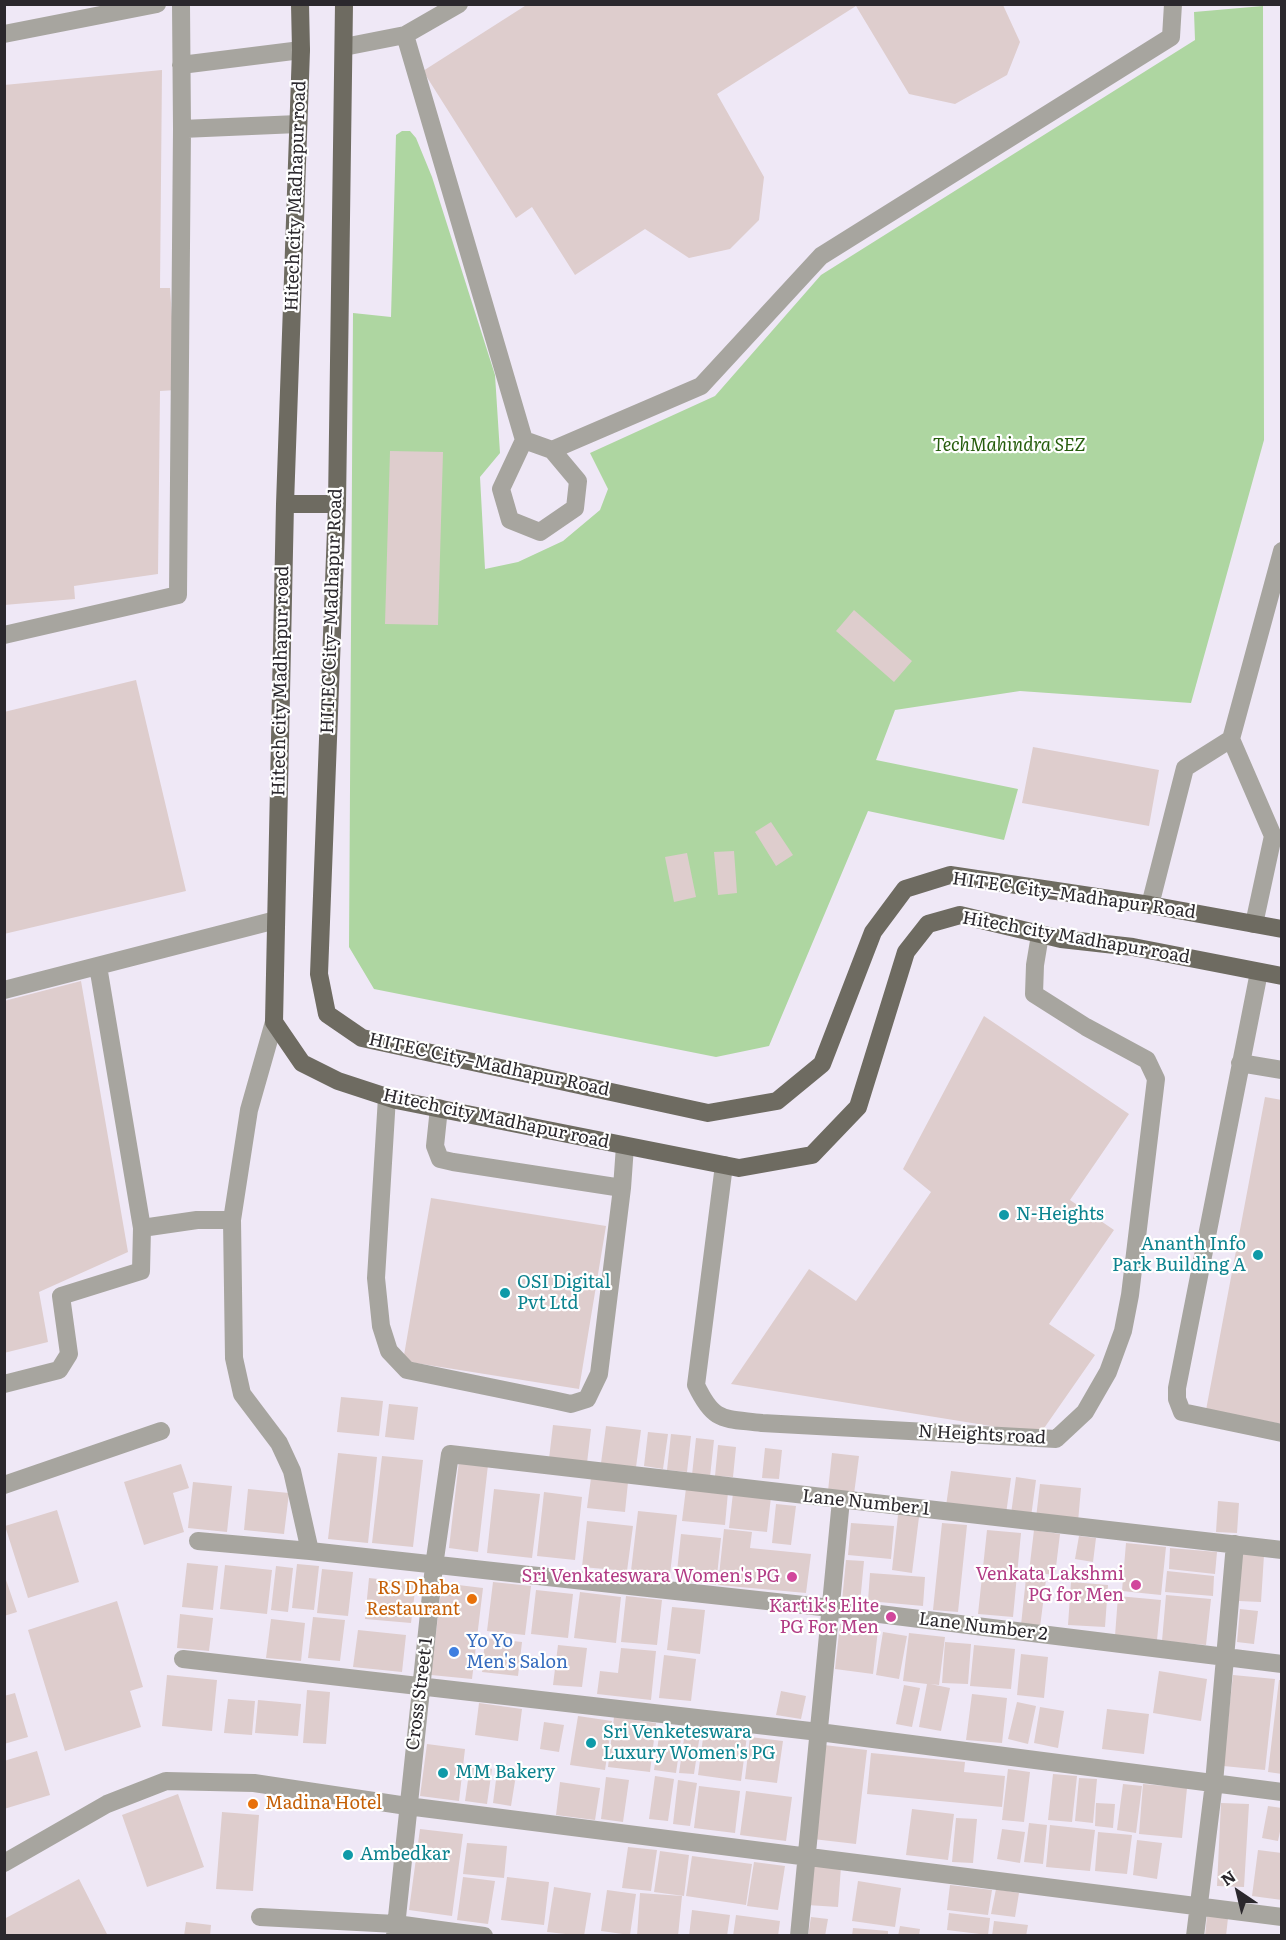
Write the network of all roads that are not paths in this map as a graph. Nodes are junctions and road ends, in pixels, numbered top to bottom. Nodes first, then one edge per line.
1 (157, 4) edge
2 (181, 4) edge
3 (300, 4) edge
4 (344, 4) edge
5 (459, 4) edge
6 (1173, 4) edge
7 (4, 34) edge
8 (405, 35) junction
9 (344, 47) junction
10 (301, 50) junction
11 (181, 64) junction
12 (298, 124) junction
13 (182, 129) junction
14 (524, 440) junction
15 (552, 450) junction
16 (285, 504) junction
17 (337, 504) junction
18 (1281, 551) edge
19 (4, 635) edge
20 (1231, 739) junction
21 (1277, 836) edge
22 (1150, 905) junction
23 (276, 920) junction
24 (1254, 924) junction
25 (1281, 929) edge
26 (1041, 934) junction
27 (98, 966) junction
28 (1259, 972) junction
29 (1281, 976) edge
30 (4, 990) edge
31 (274, 1022) junction
32 (1240, 1062) junction
33 (1281, 1070) edge
34 (387, 1097) junction
35 (438, 1108) junction
36 (625, 1146) junction
37 (724, 1165) junction
38 (622, 1188) junction
39 (232, 1220) junction
40 (142, 1228) junction
41 (4, 1384) edge
42 (161, 1431) dead end
43 (1281, 1433) edge
44 (450, 1454) joint
45 (4, 1485) edge
46 (840, 1500) junction
47 (198, 1541) dead end
48 (1235, 1544) junction
49 (1281, 1550) edge
50 (310, 1551) junction
51 (434, 1566) junction
52 (831, 1608) junction
53 (1224, 1658) junction
54 (183, 1659) dead end
55 (1281, 1664) edge
56 (422, 1687) junction
57 (819, 1732) junction
58 (1214, 1783) junction
59 (1281, 1792) edge
60 (407, 1806) junction
61 (806, 1857) junction
62 (4, 1863) edge
63 (1198, 1906) junction
64 (260, 1917) dead end
65 (1281, 1917) edge
66 (395, 1930) edge
67 (484, 1935) edge
68 (799, 1935) edge
69 (1195, 1935) edge

1 - 7 street
2 - 11 street
3 - 10 main road, Hitech city Madhapur road
4 - 9 main road, HITEC City–Madhapur Road
5 - 8 street
6 - 15 street
8 - 9 street
8 - 14 street
9 - 17 main road, HITEC City–Madhapur Road
10 - 11 street
10 - 12 main road, Hitech city Madhapur road
11 - 13 street
12 - 13 street
12 - 16 main road, Hitech city Madhapur road
13 - 19 street
14 - 15 street
14 - 15 street
16 - 17 main road
16 - 23 main road, Hitech city Madhapur road
17 - 22 main road, HITEC City–Madhapur Road
18 - 20 street
20 - 21 street
20 - 22 street
21 - 24 street
22 - 24 main road, HITEC City–Madhapur Road
23 - 27 street
23 - 31 main road, Hitech city Madhapur road
24 - 25 main road, HITEC City–Madhapur Road
26 - 28 main road, Hitech city Madhapur road
26 - 37 main road, Hitech city Madhapur road
26 - 37 street, N Heights road
27 - 30 street
27 - 40 street
28 - 29 main road, Hitech city Madhapur road
28 - 32 street
31 - 34 main road, Hitech city Madhapur road
31 - 39 street
32 - 33 street
32 - 43 street
34 - 35 main road, Hitech city Madhapur road
34 - 38 street
35 - 36 main road, Hitech city Madhapur road
35 - 38 street
36 - 37 main road, Hitech city Madhapur road
36 - 38 street
39 - 40 street
39 - 50 street
40 - 41 street
42 - 45 street
44 - 46 street, Lane Number 1
44 - 51 street, Cross Street 1
46 - 48 street, Lane Number 1
46 - 52 street
47 - 50 street, Lane Number 2
48 - 49 street, Lane Number 1
48 - 53 street
50 - 51 street, Lane Number 2
51 - 52 street, Lane Number 2
51 - 56 street, Cross Street 1
52 - 53 street, Lane Number 2
52 - 57 street
53 - 55 street, Lane Number 2
53 - 58 street
54 - 56 street
56 - 57 street
56 - 60 street, Cross Street 1
57 - 58 street
57 - 61 street
58 - 59 street
58 - 63 street
60 - 61 street
60 - 62 street
60 - 66 street, Cross Street 1
61 - 63 street
61 - 68 street
63 - 65 street
63 - 69 street
64 - 66 street
66 - 67 street

